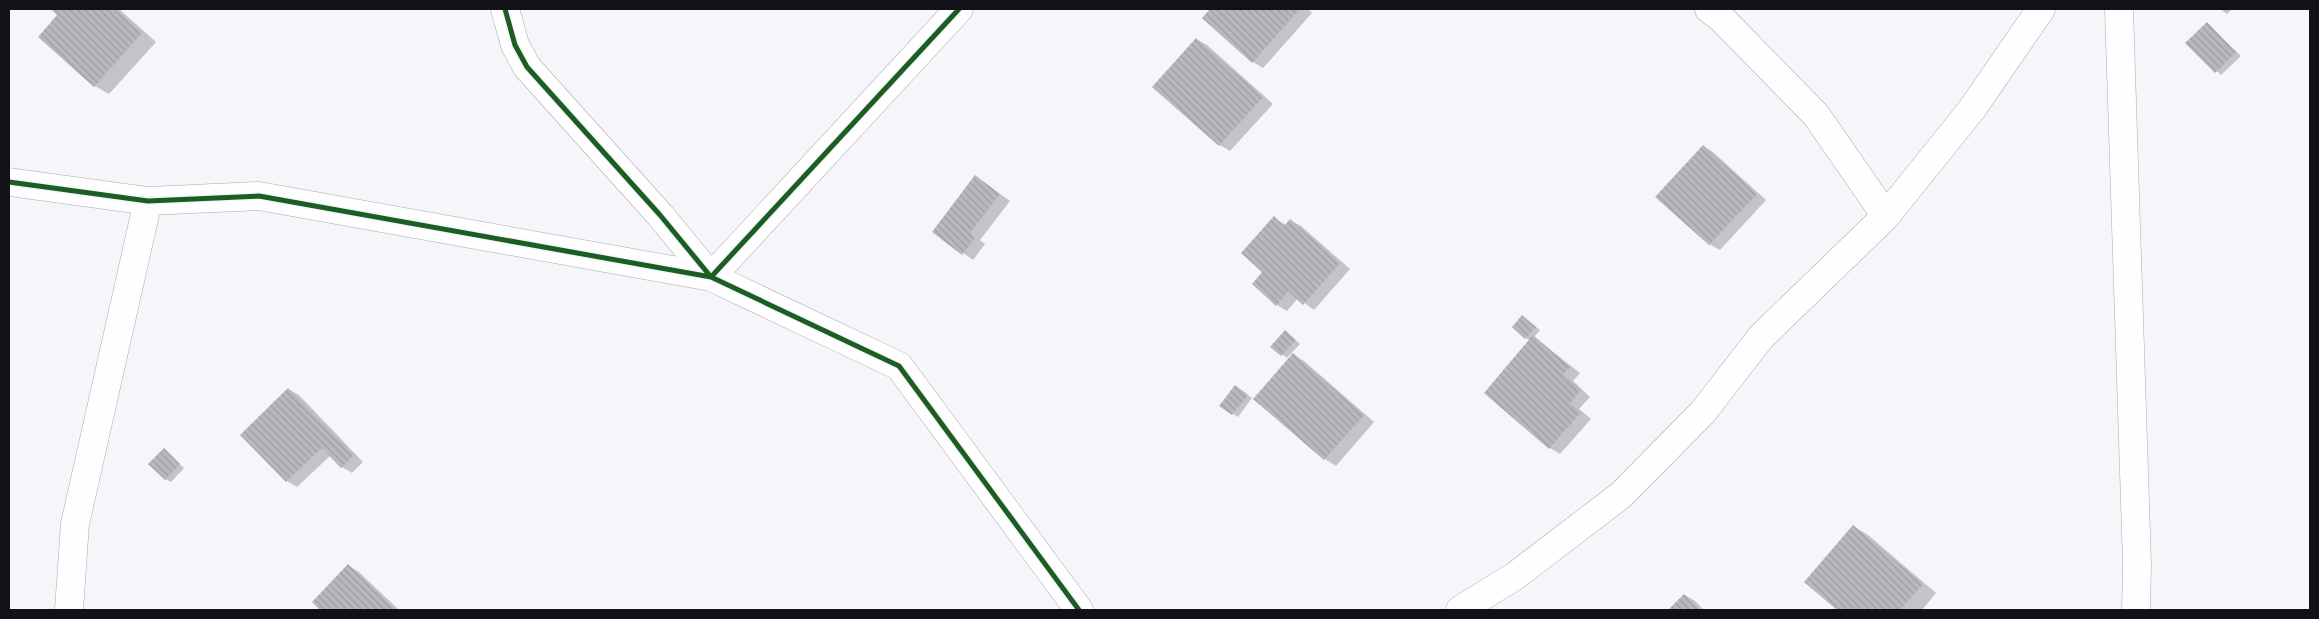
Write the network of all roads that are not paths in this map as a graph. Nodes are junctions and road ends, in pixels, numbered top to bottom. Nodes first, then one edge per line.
1 (505, 9) edge
2 (959, 9) edge
3 (1709, 9) edge
4 (2041, 9) edge
5 (2119, 9) edge
6 (9, 182) edge
7 (148, 201) junction
8 (1886, 216) junction
9 (711, 277) junction
10 (69, 610) edge
11 (1079, 610) edge
12 (1460, 610) edge
13 (2136, 610) edge

1 - 9 street
2 - 9 street
3 - 8 street
4 - 8 street
5 - 13 street
6 - 7 street
7 - 9 street
7 - 10 street
8 - 12 street
9 - 11 street

